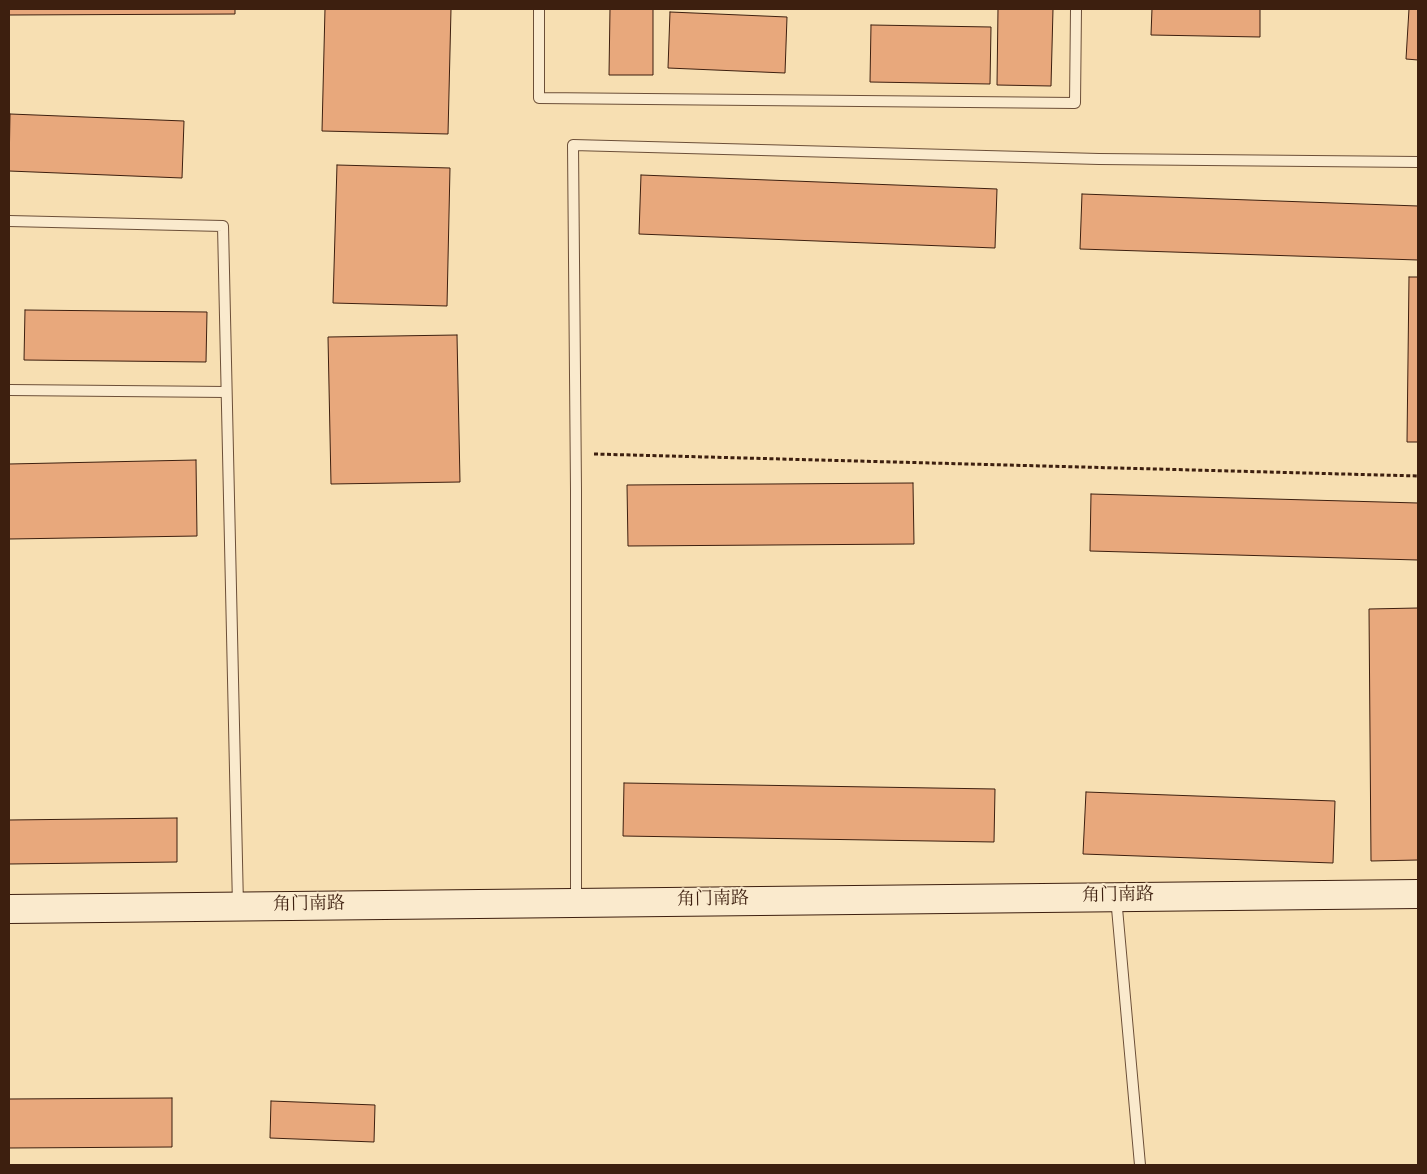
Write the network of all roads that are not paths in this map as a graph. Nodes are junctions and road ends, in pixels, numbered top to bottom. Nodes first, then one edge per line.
1 (539, 9) edge
2 (1076, 9) edge
3 (1418, 162) edge
4 (9, 221) edge
5 (9, 390) edge
6 (226, 392) junction
7 (1418, 894) edge
8 (1116, 897) junction
9 (576, 903) junction
10 (238, 906) junction
11 (9, 909) edge
12 (1140, 1165) edge

1 - 2 lane
3 - 9 lane
4 - 6 lane
5 - 6 lane
6 - 10 lane
7 - 8 street, 角门南路
8 - 9 street, 角门南路
8 - 12 lane
9 - 10 street, 角门南路
10 - 11 street, 角门南路

